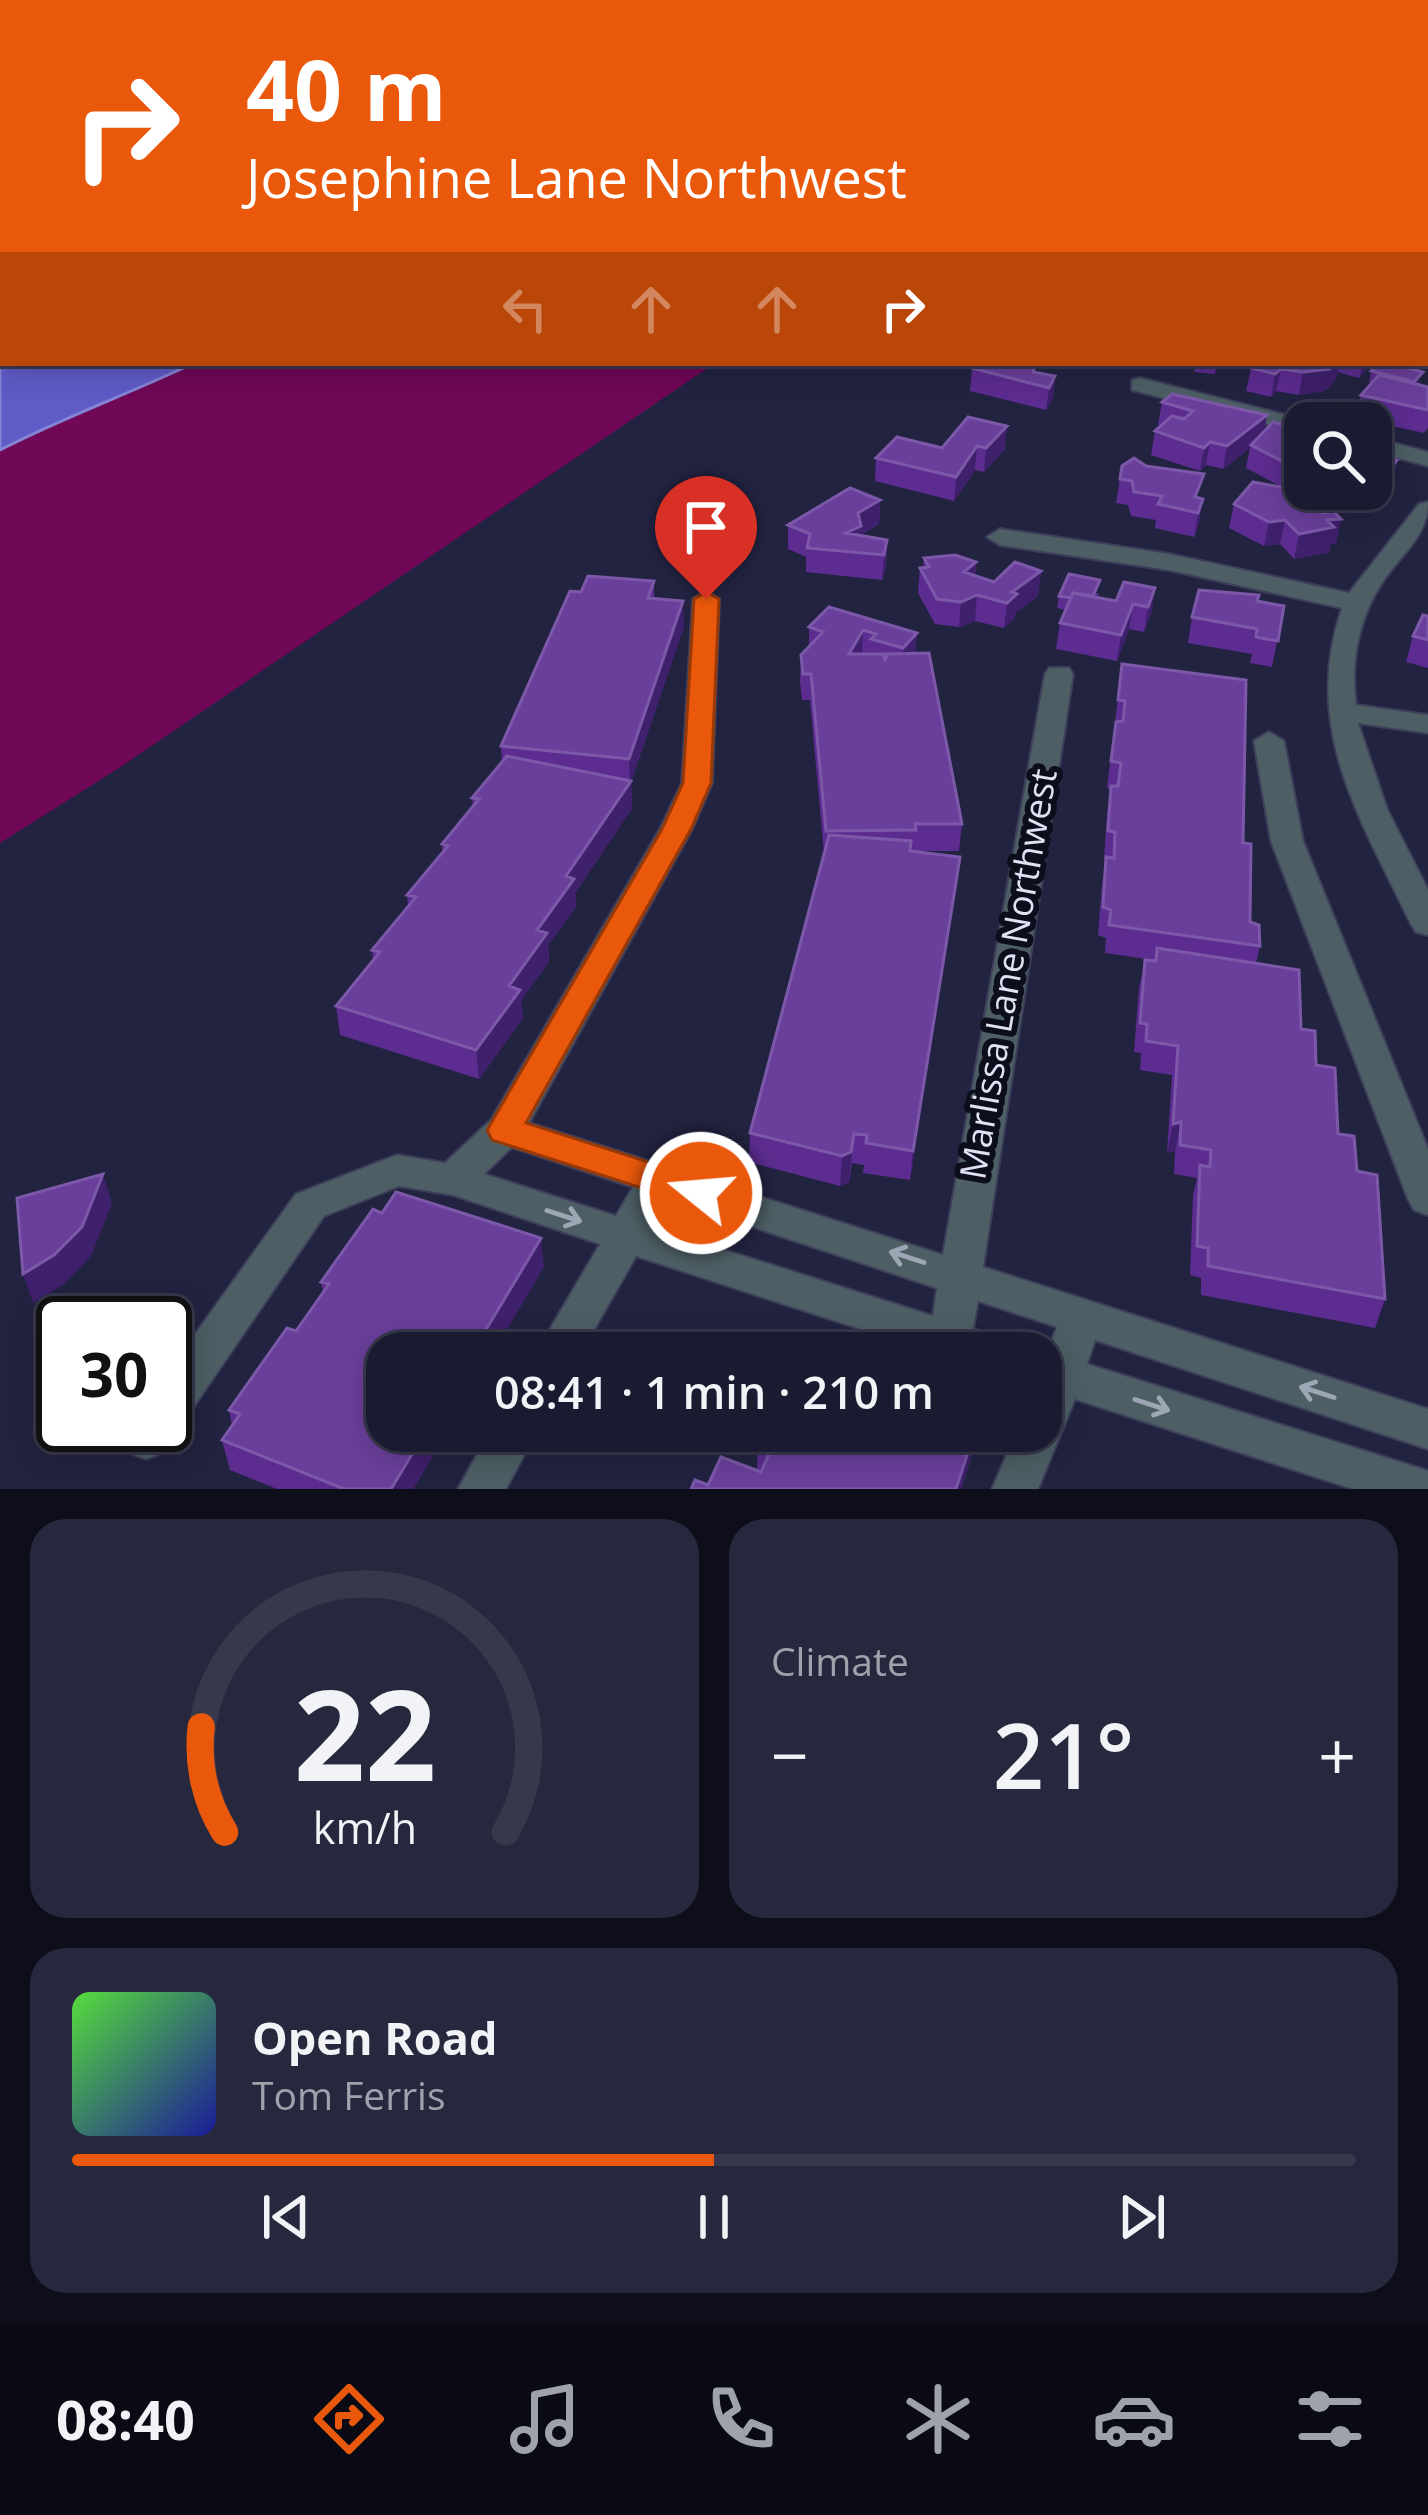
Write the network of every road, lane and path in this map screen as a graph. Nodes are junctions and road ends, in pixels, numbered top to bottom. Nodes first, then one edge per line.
1 (1140, 385) dead end
2 (1284, 422) edge
3 (1392, 450) edge
4 (1428, 459) edge
5 (1427, 513) edge
6 (1000, 537) dead end
7 (706, 599) dead end
8 (1357, 603) junction
9 (1059, 674) dead end
10 (1340, 712) junction
11 (1428, 724) edge
12 (1269, 741) dead end
13 (1428, 924) edge
14 (505, 1130) junction
15 (658, 1179) junction
16 (453, 1180) junction
17 (1428, 1199) edge
18 (625, 1235) junction
19 (957, 1274) junction
20 (1083, 1314) junction
21 (570, 1332) edge
22 (925, 1332) edge
23 (951, 1332) edge
24 (1062, 1355) edge
25 (192, 1374) edge
26 (1062, 1376) edge
27 (1428, 1429) edge
28 (502, 1452) edge
29 (1031, 1452) edge
30 (481, 1489) edge
31 (1015, 1489) edge
32 (1419, 1489) edge

1 - 2 street
3 - 4 street
5 - 8 street
6 - 8 street
7 - 14 street
8 - 10 street
9 - 19 street, Marlissa Lane Northwest
10 - 11 street
10 - 13 street
12 - 17 street
14 - 15 street
14 - 16 street
15 - 18 street
19 -> 15 street
16 -> 18 street
16 - 25 street
18 - 21 street
18 - 22 street
19 - 20 street
19 - 23 street, Marlissa Lane Northwest
20 - 24 street
27 -> 20 street
26 -> 32 street
28 - 30 street
29 - 31 street

